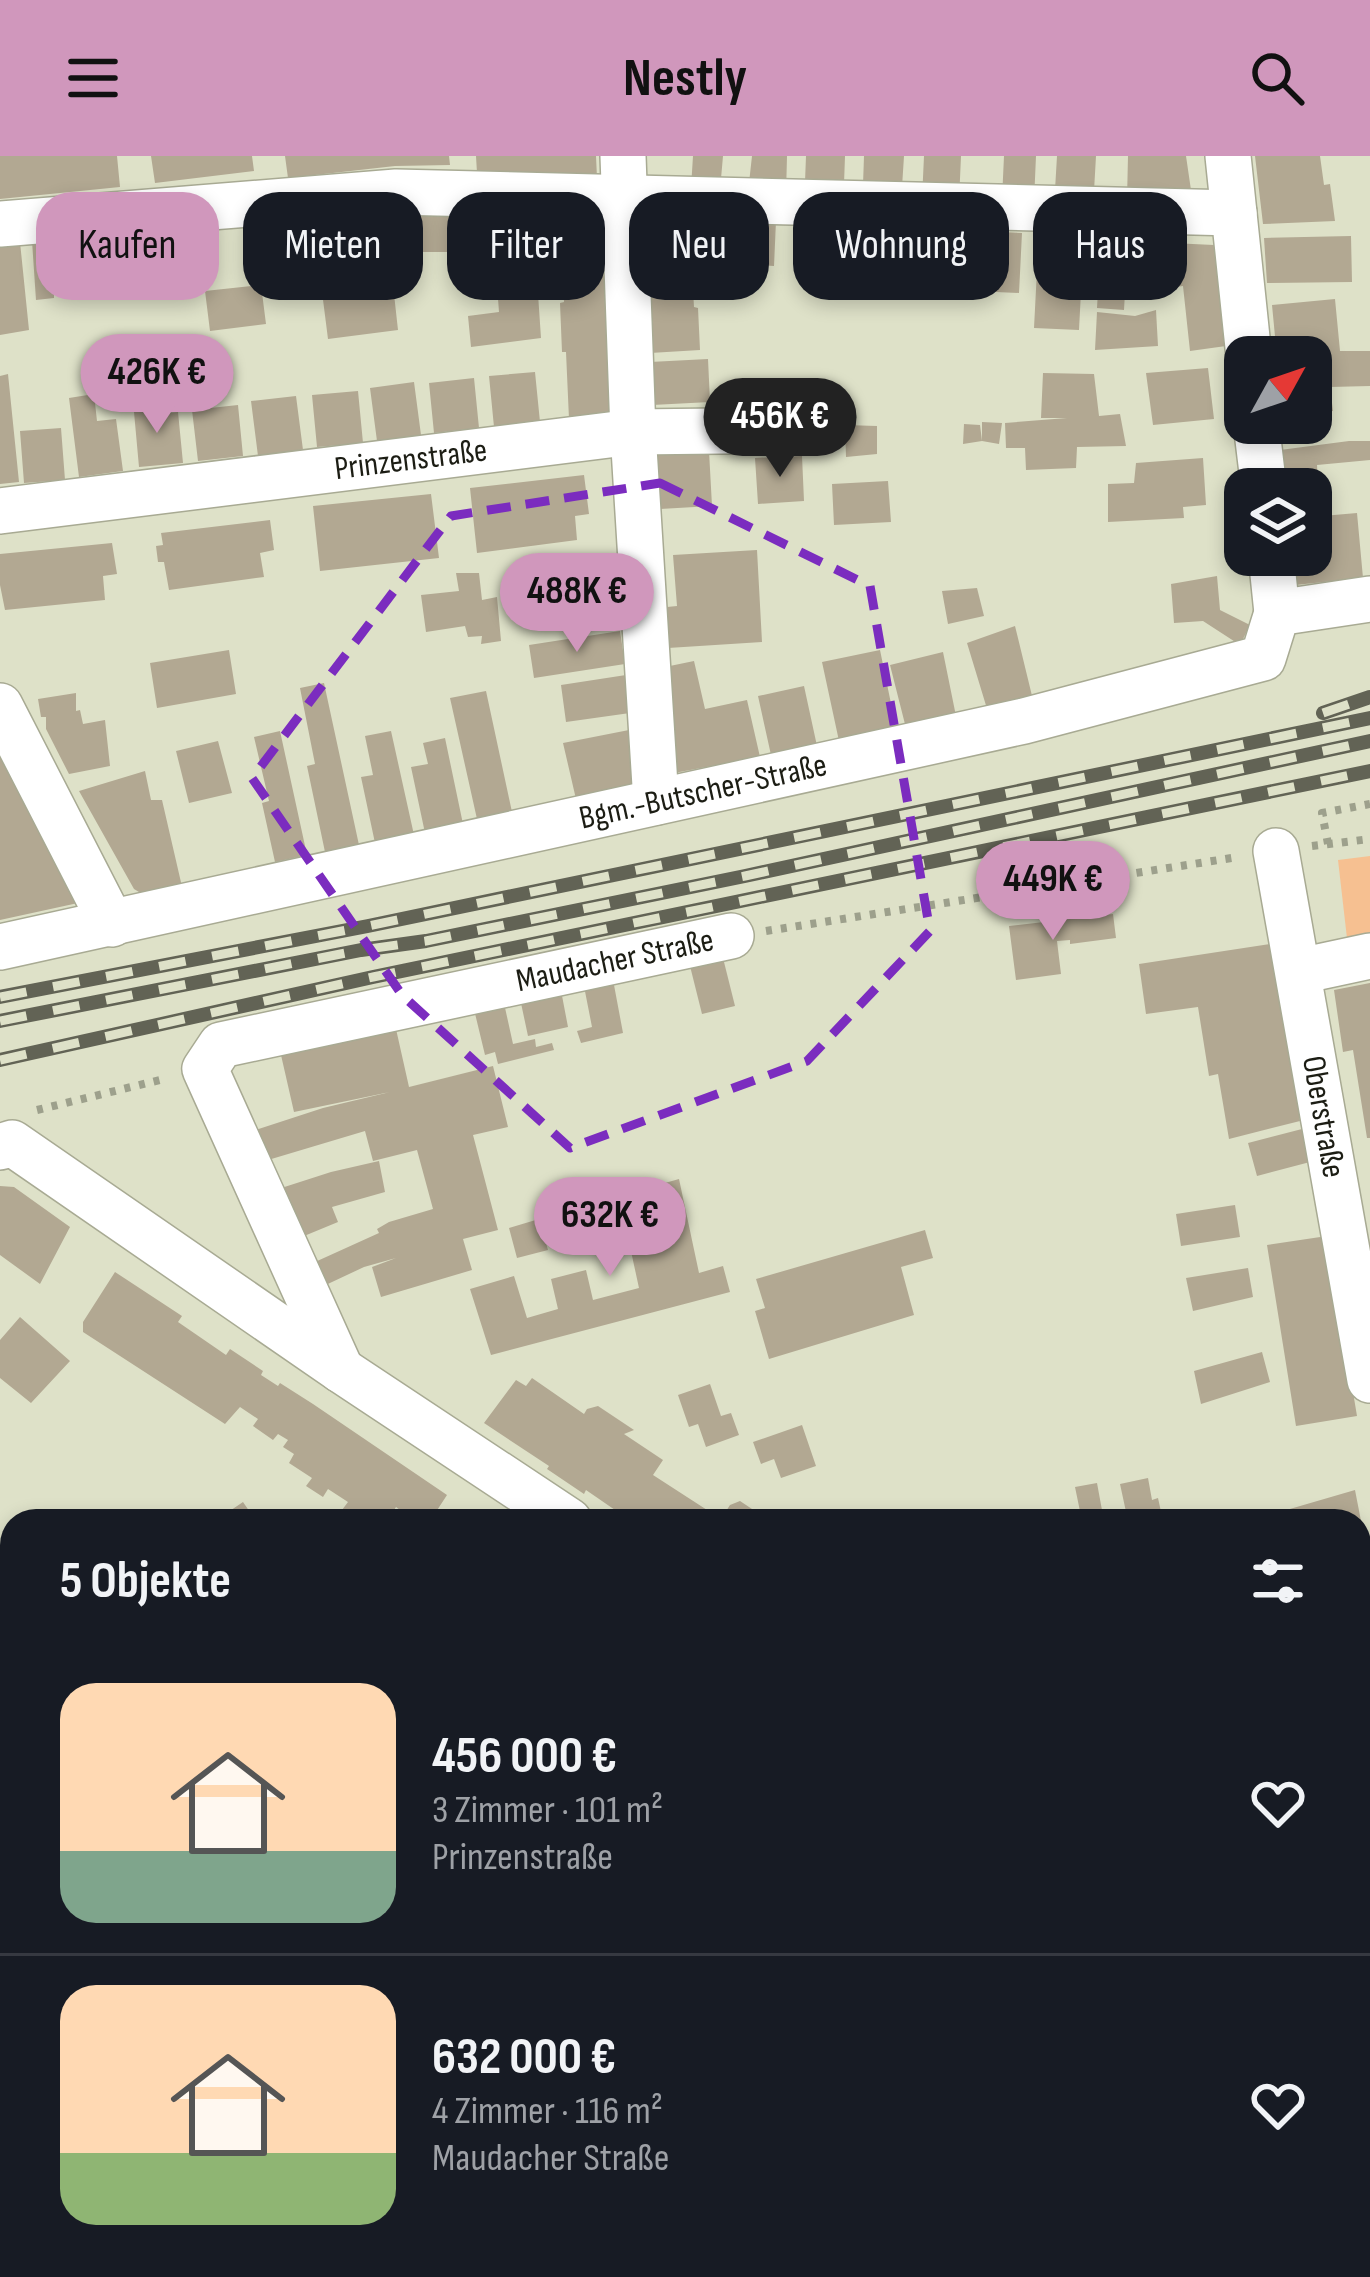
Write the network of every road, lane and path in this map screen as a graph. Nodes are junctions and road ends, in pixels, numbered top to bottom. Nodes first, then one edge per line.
1 (1228, 156) edge
2 (624, 176) edge
3 (1234, 213) junction
4 (0, 224) edge
5 (1247, 336) edge
6 (820, 430) dead end
7 (633, 432) junction
8 (0, 511) edge
9 (1273, 576) edge
10 (1370, 599) edge
11 (1277, 613) junction
12 (0, 706) edge
13 (656, 802) junction
14 (1370, 804) edge
15 (1370, 839) edge
16 (1328, 844) junction
17 (1276, 851) junction
18 (112, 924) junction
19 (731, 936) joint
20 (0, 947) edge
21 (1370, 956) edge
22 (1300, 971) junction
23 (205, 1069) junction
24 (11, 1130) edge
25 (341, 1370) junction
26 (1370, 1381) edge
27 (542, 1509) edge

1 - 3 street
2 - 3 street
2 - 4 street
2 - 7 street
3 - 5 street
6 - 7 street, Prinzenstraße
7 - 8 street, Prinzenstraße
7 - 13 street
9 - 11 street
10 - 11 street
11 - 13 street, Bgm.-Butscher-Straße
12 - 18 street
13 - 18 street, Bgm.-Butscher-Straße
14 - 16 path
15 - 16 path, Maudacher Straße
16 - 17 path, Maudacher Straße
17 - 19 path, Maudacher Straße
17 - 22 street, Oberstraße
18 - 20 street, Bgm.-Butscher-Straße
19 - 23 street, Maudacher Straße
21 - 22 street
22 - 26 street, Oberstraße
23 - 24 path
23 - 25 street
24 - 25 street
25 - 27 street

